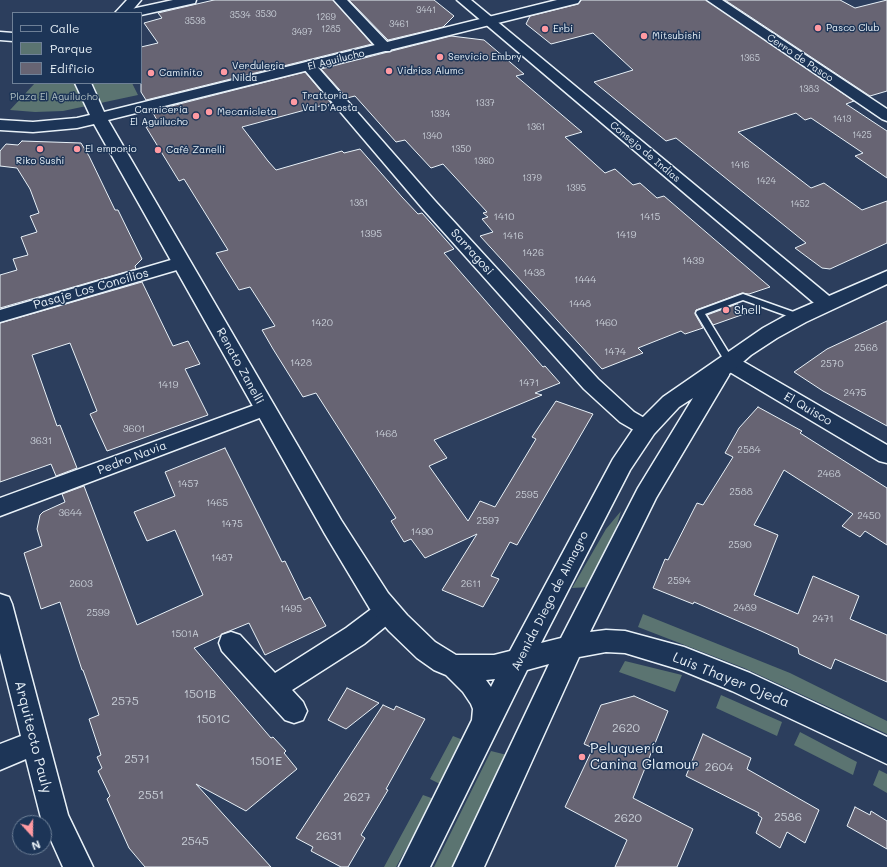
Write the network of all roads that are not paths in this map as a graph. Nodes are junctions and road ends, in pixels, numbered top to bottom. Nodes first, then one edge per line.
1 (134, 0) edge
2 (190, 0) edge
3 (340, 0) edge
4 (463, 0) edge
5 (573, 0) edge
6 (712, 0) edge
7 (123, 12) edge
8 (136, 12) edge
9 (489, 21) junction
10 (0, 36) edge
11 (12, 37) edge
12 (384, 48) junction
13 (309, 66) junction
14 (84, 84) edge
15 (887, 116) edge
16 (98, 118) junction
17 (0, 125) edge
18 (181, 263) junction
19 (887, 277) edge
20 (827, 304) junction
21 (0, 316) edge
22 (799, 317) junction
23 (728, 364) junction
24 (263, 408) junction
25 (646, 428) junction
26 (887, 454) edge
27 (0, 507) edge
28 (0, 604) edge
29 (387, 611) junction
30 (232, 643) dead end
31 (570, 647) junction
32 (520, 660) junction
33 (455, 667) junction
34 (273, 688) junction
35 (294, 711) dead end
36 (486, 725) junction
37 (34, 743) junction
38 (887, 751) edge
39 (0, 756) edge
40 (78, 867) edge
41 (414, 867) edge
42 (468, 867) edge

1 - 7 street
2 - 8 street
3 - 12 street
4 - 9 street, Consejo de Indias
5 - 9 street, El Aguilucho
6 - 15 street, Cerro de Pasco
9 - 12 street, El Aguilucho
9 - 20 street, Consejo de Indias
10 - 11 street
12 - 13 street, El Aguilucho
13 - 16 street, El Aguilucho
13 - 25 street, Sarragosi
14 - 16 street, Renato Zanelli
16 - 17 street, El Aguilucho
16 - 18 street, Renato Zanelli
18 - 21 street, Pasaje Los Concilios
18 - 24 street, Renato Zanelli
19 - 20 street, Avenida Diego de Almagro
20 - 22 street, Avenida Diego de Almagro
22 - 23 street, Avenida Diego de Almagro
22 - 23 lane
23 - 25 street, Avenida Diego de Almagro
23 - 26 street, El Quisco
23 - 31 street, Avenida Diego de Almagro
24 - 27 street, Pedro Navia
24 - 29 street, Renato Zanelli
25 - 32 street, Avenida Diego de Almagro
28 - 37 street, Arquitecto Pauly
29 - 33 street, Renato Zanelli
29 - 34 street
30 - 34 street
31 - 32 street, Luis Thayer Ojeda
31 - 38 street, Luis Thayer Ojeda
31 - 42 street, Avenida Diego de Almagro
32 - 33 street, Renato Zanelli
32 - 36 street, Avenida Diego de Almagro
33 - 36 street
34 - 35 street
36 - 41 street, Avenida Diego de Almagro
37 - 39 street
37 - 40 street, Arquitecto Pauly

